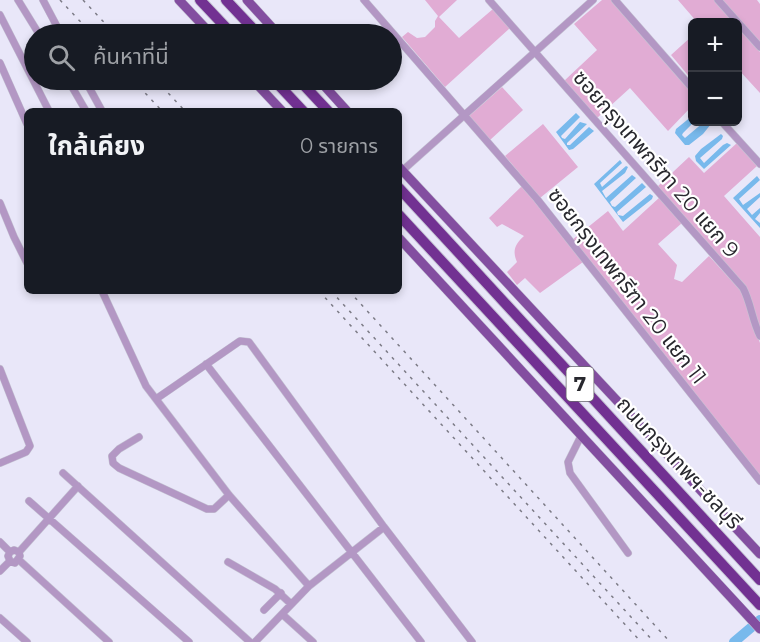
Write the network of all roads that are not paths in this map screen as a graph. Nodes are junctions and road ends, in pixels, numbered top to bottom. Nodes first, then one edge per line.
1 (18, 0) edge
2 (43, 0) edge
3 (179, 0) edge
4 (200, 0) edge
5 (226, 0) edge
6 (247, 0) edge
7 (364, 0) edge
8 (489, 0) edge
9 (592, 0) edge
10 (615, 0) edge
11 (718, 0) edge
12 (0, 15) edge
13 (33, 24) edge
14 (56, 24) edge
15 (202, 24) edge
16 (223, 24) edge
17 (249, 24) edge
18 (269, 24) edge
19 (385, 24) edge
20 (402, 44) edge
21 (760, 47) edge
22 (534, 51) junction
23 (24, 62) edge
24 (0, 63) edge
25 (688, 82) edge
26 (38, 90) edge
27 (74, 90) edge
28 (90, 90) edge
29 (262, 90) edge
30 (283, 90) edge
31 (308, 90) edge
32 (328, 90) edge
33 (47, 108) edge
34 (84, 108) edge
35 (100, 108) edge
36 (279, 108) edge
37 (300, 108) edge
38 (325, 108) edge
39 (344, 108) edge
40 (464, 115) junction
41 (24, 117) edge
42 (726, 126) edge
43 (760, 164) edge
44 (402, 168) edge
45 (402, 170) edge
46 (402, 191) edge
47 (0, 202) edge
48 (402, 218) edge
49 (402, 241) edge
50 (24, 257) edge
51 (103, 294) edge
52 (760, 336) edge
53 (206, 364) junction
54 (0, 369) edge
55 (156, 399) junction
56 (581, 436) junction
57 (139, 437) dead end
58 (1, 461) edge
59 (63, 473) dead end
60 (760, 481) edge
61 (78, 486) junction
62 (229, 495) junction
63 (29, 501) dead end
64 (49, 519) junction
65 (384, 527) junction
66 (0, 542) edge
67 (10, 552) junction
68 (19, 552) junction
69 (351, 552) junction
70 (628, 553) dead end
71 (760, 554) edge
72 (19, 560) junction
73 (10, 561) junction
74 (228, 562) dead end
75 (0, 571) edge
76 (760, 580) edge
77 (309, 586) junction
78 (281, 593) junction
79 (291, 604) junction
80 (760, 605) edge
81 (264, 610) dead end
82 (282, 614) junction
83 (0, 618) edge
84 (760, 629) edge
85 (27, 642) edge
86 (110, 642) edge
87 (189, 642) edge
88 (250, 642) edge
89 (255, 642) edge
90 (313, 642) edge
91 (421, 642) edge
92 (472, 642) edge

1 - 13 street
2 - 14 street
3 - 15 main road
4 - 16 highway
5 - 17 highway
6 - 18 main road
7 - 19 street, ซอยกรุงเทพกรีฑา 20 แยก 11
8 - 22 street, ซอยกรุงเทพกรีฑา 20 แยก 9
9 - 22 street
10 - 25 street
11 - 21 street
12 - 23 street
20 - 40 street, ซอยกรุงเทพกรีฑา 20 แยก 11
22 - 40 street
22 - 52 street, ซอยกรุงเทพกรีฑา 20 แยก 9
24 - 41 street
26 - 33 street
27 - 34 street
28 - 35 street
29 - 36 main road
30 - 37 highway
31 - 38 highway
32 - 39 main road
40 - 44 street
40 - 60 street, ซอยกรุงเทพกรีฑา 20 แยก 11
42 - 43 street
45 - 71 main road
46 - 76 highway, ถนนกรุงเทพฯ-ชลบุรี / 7
47 - 50 street
48 - 80 highway, ถนนกรุงเทพฯ-ชลบุรี / 7
49 - 56 main road
51 - 55 street
53 - 55 street
53 - 65 street
53 - 69 street
54 - 58 street
55 - 62 street
56 - 70 street
56 - 84 main road
57 - 62 street
59 - 61 street
61 - 64 street
61 - 88 street
62 - 77 street
63 - 64 street
64 - 68 street
64 - 87 street
65 - 69 street
65 - 92 street
66 - 67 street
67 - 68 street
67 - 73 street
68 - 72 street
69 - 77 street
69 - 91 street
72 - 73 street
72 - 86 street
73 - 75 street
74 - 78 street
77 - 79 street
78 - 79 street
78 - 81 street
79 - 82 street
82 - 89 street
82 - 90 street
83 - 85 street

